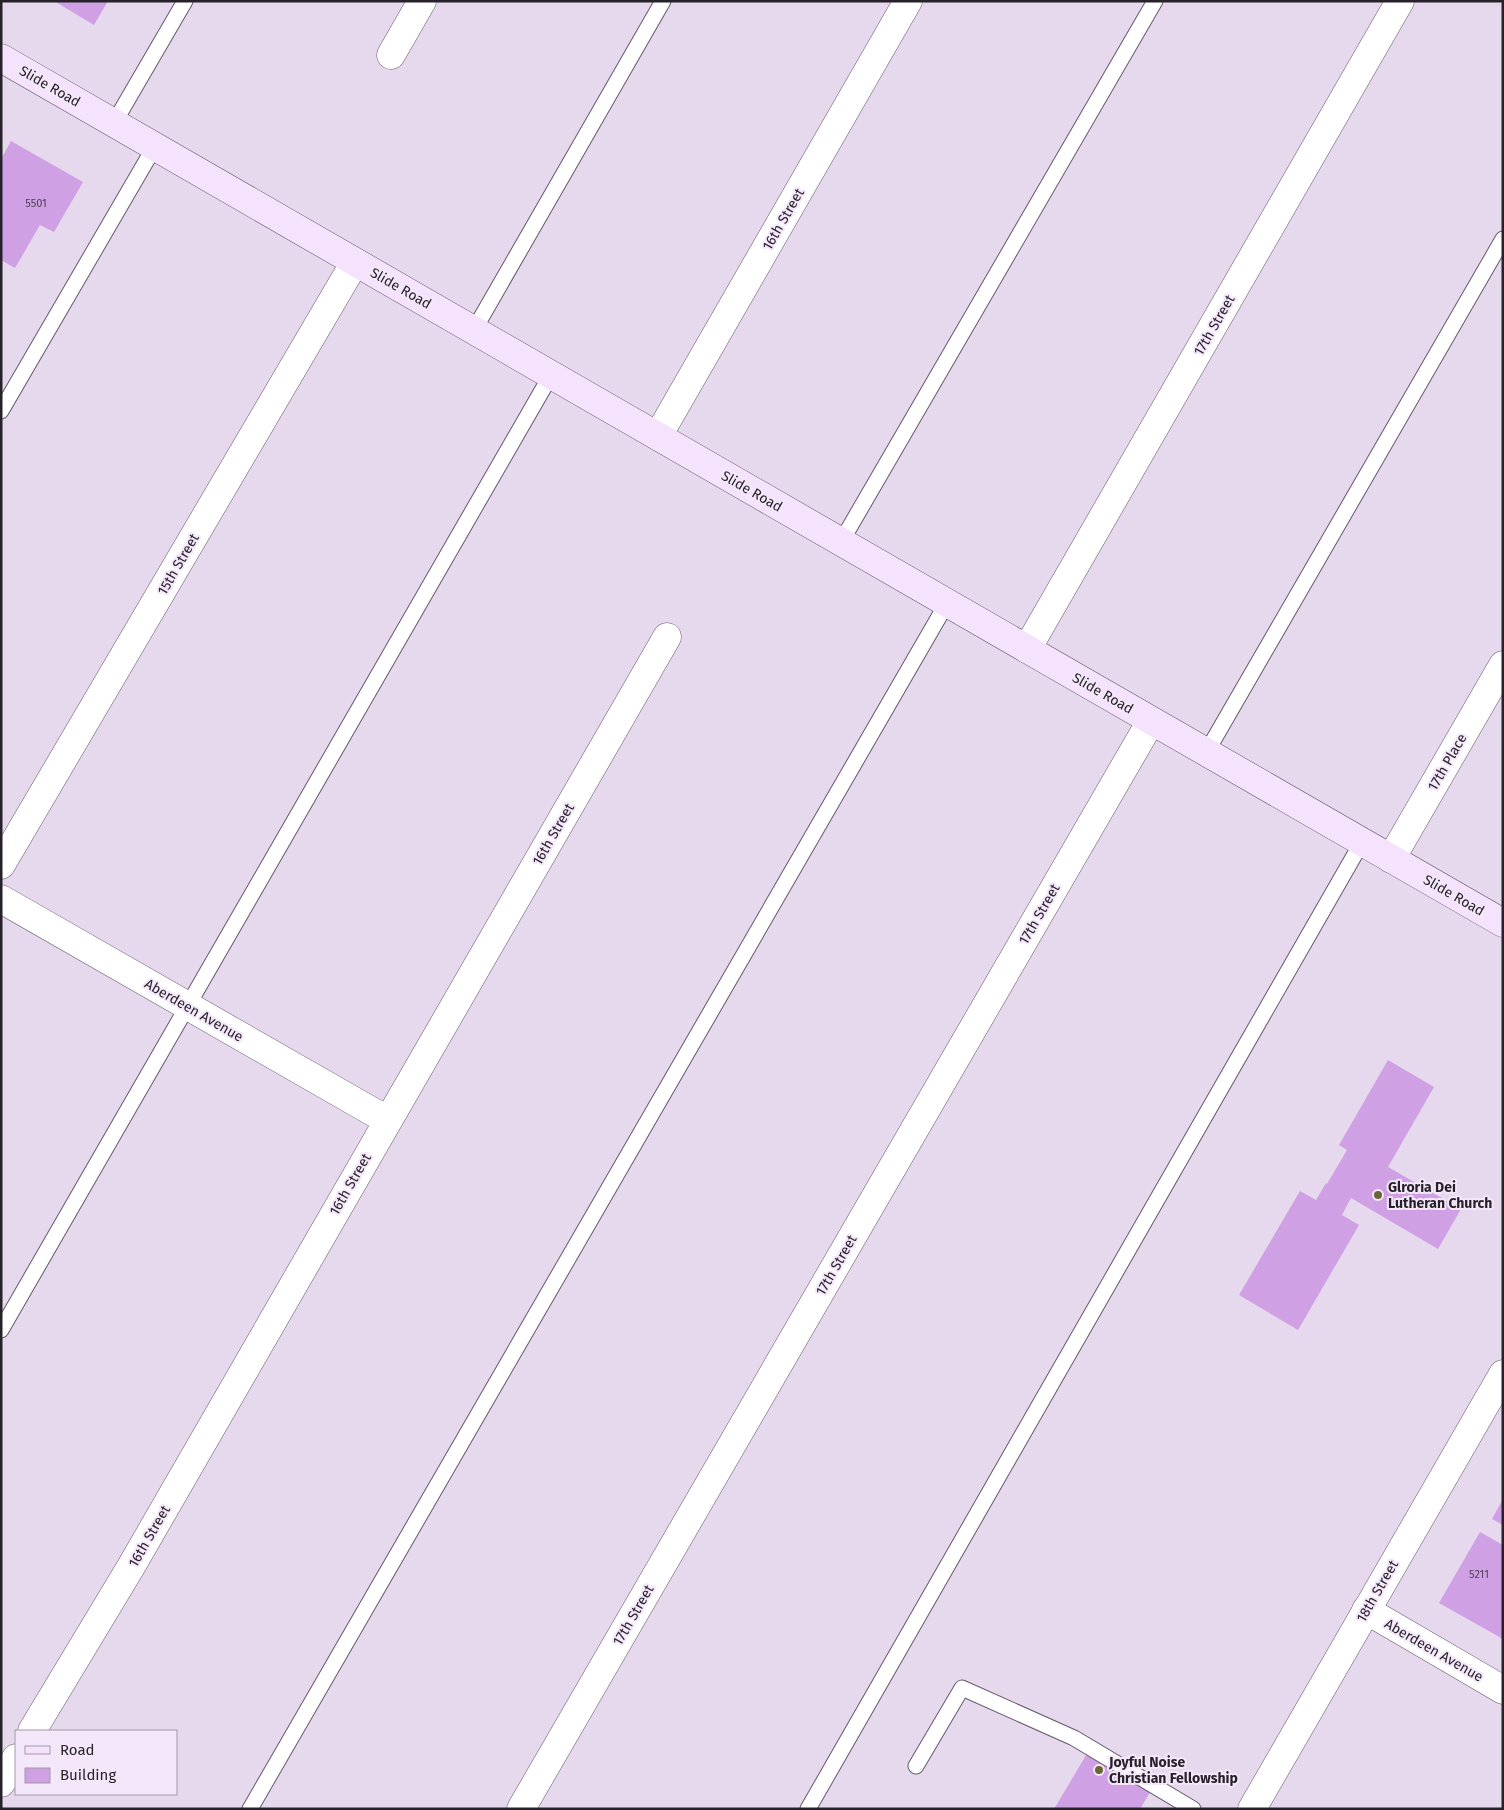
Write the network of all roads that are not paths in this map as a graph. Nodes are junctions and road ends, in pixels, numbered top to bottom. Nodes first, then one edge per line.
1 (185, 1) edge
2 (422, 1) edge
3 (663, 1) edge
4 (908, 1) edge
5 (1155, 1) edge
6 (1400, 1) edge
7 (391, 55) dead end
8 (1, 58) edge
9 (114, 123) junction
10 (155, 146) junction
11 (1503, 239) edge
12 (355, 262) junction
13 (474, 330) junction
14 (551, 375) junction
15 (1, 411) edge
16 (658, 436) junction
17 (841, 542) junction
18 (947, 603) junction
19 (667, 637) dead end
20 (1027, 649) junction
21 (1503, 665) edge
22 (1151, 721) junction
23 (1206, 753) junction
24 (1362, 842) junction
25 (1391, 859) junction
26 (1, 865) edge
27 (1, 899) edge
28 (1503, 924) edge
29 (188, 1006) junction
30 (387, 1120) junction
31 (1, 1330) edge
32 (1503, 1374) edge
33 (1366, 1610) junction
34 (1503, 1690) edge
35 (33, 1730) edge
36 (15, 1760) edge
37 (916, 1766) dead end
38 (1, 1783) edge
39 (250, 1809) edge
40 (521, 1809) edge
41 (808, 1809) edge
42 (1192, 1809) edge
43 (1252, 1809) edge

1 - 9 lane
2 - 7 street
3 - 13 lane
4 - 16 street, 16th Street
5 - 17 lane
6 - 20 street, 17th Street
8 - 9 main road, Slide Road
9 - 10 main road, Slide Road
10 - 12 main road, Slide Road
10 - 15 lane
11 - 23 lane
12 - 13 main road, Slide Road
12 - 26 street, 15th Street
13 - 14 main road, Slide Road
14 - 16 main road, Slide Road
14 - 29 lane
16 - 17 main road, Slide Road
17 - 18 main road, Slide Road
18 - 20 main road, Slide Road
18 - 39 lane
19 - 30 street, 16th Street
20 - 22 main road, Slide Road
21 - 25 street, 17th Place
22 - 23 main road, Slide Road
22 - 40 street, 17th Street
23 - 24 main road, Slide Road
24 - 25 main road, Slide Road
24 - 41 lane
25 - 28 main road, Slide Road
27 - 29 street, Aberdeen Avenue
29 - 30 street, Aberdeen Avenue
29 - 31 lane
30 - 35 street, 16th Street
32 - 33 street, 18th Street
33 - 34 street, Aberdeen Avenue
33 - 43 street, 18th Street
36 - 38 street
37 - 42 lane

